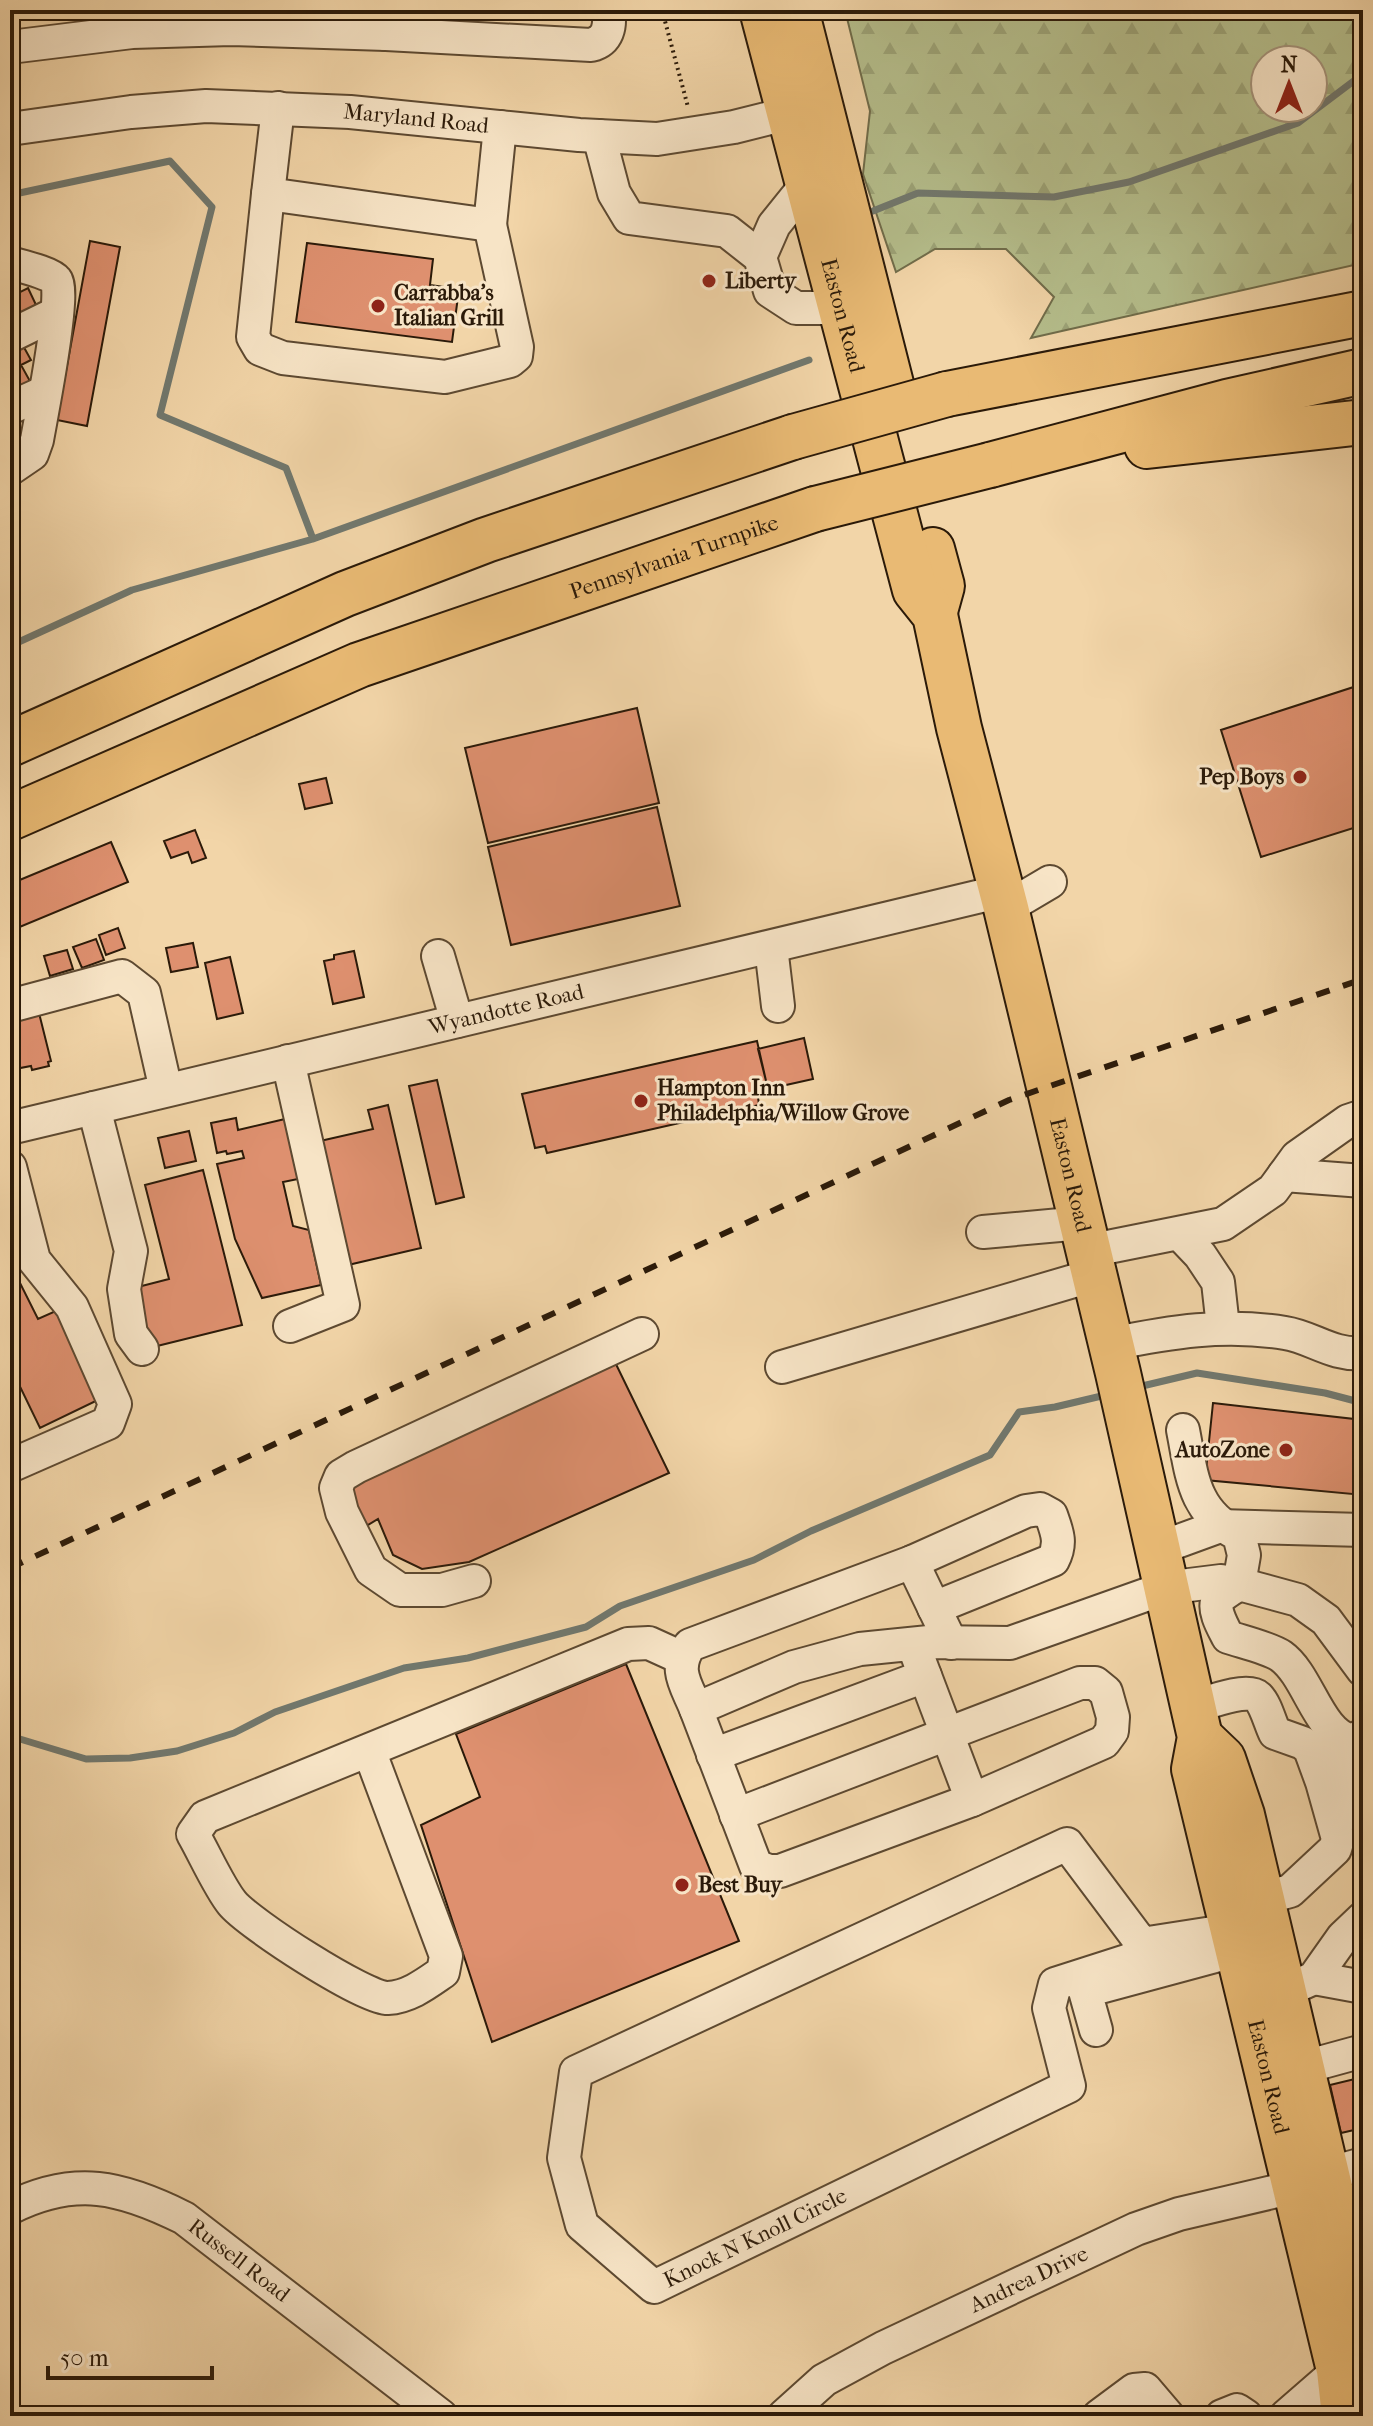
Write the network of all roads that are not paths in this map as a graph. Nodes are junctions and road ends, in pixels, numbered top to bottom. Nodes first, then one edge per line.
1 (608, 10) edge
2 (762, 10) edge
3 (796, 10) edge
4 (390, 22) edge
5 (10, 47) edge
6 (278, 108) junction
7 (805, 110) junction
8 (500, 127) junction
9 (10, 129) edge
10 (599, 136) junction
11 (807, 184) junction
12 (268, 194) junction
13 (490, 225) junction
14 (760, 257) junction
15 (18, 272) edge
16 (840, 308) junction
17 (57, 313) junction
18 (1354, 314) edge
19 (10, 336) edge
20 (1363, 371) edge
21 (45, 392) junction
22 (10, 408) edge
23 (1363, 422) edge
24 (990, 465) junction
25 (10, 469) edge
26 (933, 549) joint
27 (935, 615) junction
28 (10, 744) edge
29 (10, 818) edge
30 (1050, 882) dead end
31 (1004, 899) junction
32 (771, 947) junction
33 (438, 956) dead end
34 (10, 1006) edge
35 (778, 1006) dead end
36 (457, 1021) junction
37 (288, 1061) junction
38 (166, 1090) junction
39 (94, 1108) junction
40 (1363, 1116) edge
41 (11, 1123) edge
42 (10, 1167) edge
43 (1284, 1175) junction
44 (1363, 1181) edge
45 (983, 1232) dead end
46 (1180, 1234) junction
47 (1088, 1250) junction
48 (290, 1326) dead end
49 (1223, 1327) junction
50 (642, 1334) dead end
51 (142, 1349) dead end
52 (1363, 1353) edge
53 (782, 1367) dead end
54 (1118, 1376) junction
55 (1183, 1430) dead end
56 (10, 1466) edge
57 (1220, 1526) junction
58 (1363, 1530) edge
59 (912, 1562) junction
60 (1161, 1568) junction
61 (474, 1581) dead end
62 (1239, 1584) junction
63 (934, 1608) junction
64 (951, 1643) junction
65 (913, 1644) junction
66 (682, 1658) junction
67 (1363, 1670) edge
68 (925, 1676) junction
69 (696, 1709) junction
70 (1197, 1722) junction
71 (947, 1732) junction
72 (1352, 1736) edge
73 (369, 1750) junction
74 (713, 1755) junction
75 (972, 1800) junction
76 (736, 1815) junction
77 (1363, 1818) edge
78 (1363, 1918) edge
79 (1243, 1926) junction
80 (1142, 1944) junction
81 (1299, 1985) junction
82 (1363, 1987) edge
83 (1096, 2030) dead end
84 (1363, 2051) edge
85 (1301, 2068) junction
86 (1328, 2175) edge
87 (10, 2208) edge
88 (1363, 2327) edge
89 (1351, 2360) edge
90 (441, 2416) edge
91 (784, 2416) edge
92 (1099, 2416) edge
93 (1168, 2416) edge
94 (1222, 2416) edge
95 (1246, 2416) edge
96 (1286, 2416) edge
97 (1344, 2416) edge

1 - 4 street
2 - 7 highway, Easton Road
3 - 7 highway, Easton Road
4 - 5 street
6 - 8 street, Maryland Road
6 - 9 street, Maryland Road
6 - 12 street
7 - 10 street, Maryland Road
7 - 11 highway, Easton Road
7 - 26 highway, Easton Road
8 - 10 street, Maryland Road
8 - 13 street
10 - 14 street
11 - 14 street
11 - 16 highway, Easton Road
12 - 13 street
12 - 13 street
14 - 16 street
15 - 17 street
16 - 27 highway, Easton Road
17 - 19 street
17 - 21 street
18 - 28 highway, bridge
20 - 24 highway, Pennsylvania Turnpike
21 - 22 street
21 - 25 street
23 - 24 highway
24 - 29 highway, Pennsylvania Turnpike, bridge
26 - 27 main road, Easton Road
27 - 31 highway, Easton Road
30 - 31 street, Wyandotte Road
31 - 32 street, Wyandotte Road
31 - 47 highway, Easton Road
32 - 35 street
32 - 36 street, Wyandotte Road
33 - 36 street
34 - 38 street
36 - 37 street, Wyandotte Road
37 - 38 street, Wyandotte Road
37 - 48 street
38 - 39 street, Wyandotte Road
39 - 41 street, Wyandotte Road
39 - 51 street
40 - 43 street
42 - 56 street
43 - 44 street
43 - 46 street
45 - 47 street
46 - 47 street
46 - 49 street
47 - 53 street
47 - 54 highway, Easton Road
49 - 52 street
49 - 54 street
50 - 61 street
54 - 60 highway, Easton Road
55 - 57 street
57 - 58 street
57 - 60 street
57 - 62 street
59 - 63 street
59 - 63 street
59 - 66 street
60 - 62 street
60 - 64 street
60 - 70 highway, Easton Road
62 - 67 street
62 - 72 street
63 - 64 street
64 - 65 street
65 - 68 street
65 - 69 street
66 - 69 street
66 - 73 street
68 - 71 street
68 - 74 street
69 - 74 street
70 - 79 highway, Easton Road
70 - 79 street
71 - 75 street
71 - 75 street
71 - 76 street
72 - 77 street
73 - 73 street
74 - 76 street
75 - 76 street
78 - 81 street
79 - 80 street, Knock N Knoll Circle
79 - 81 highway, Easton Road
79 - 83 street
79 - 86 highway, Easton Road
80 - 80 street, Knock N Knoll Circle
81 - 82 street
81 - 85 highway, Easton Road
84 - 85 street
85 - 86 highway, Easton Road
86 - 88 highway, Easton Road
86 - 89 highway, Easton Road
86 - 91 street, Andrea Drive
87 - 90 street, Russell Road
89 - 96 street
89 - 97 highway, Easton Road
92 - 93 street
94 - 95 street

